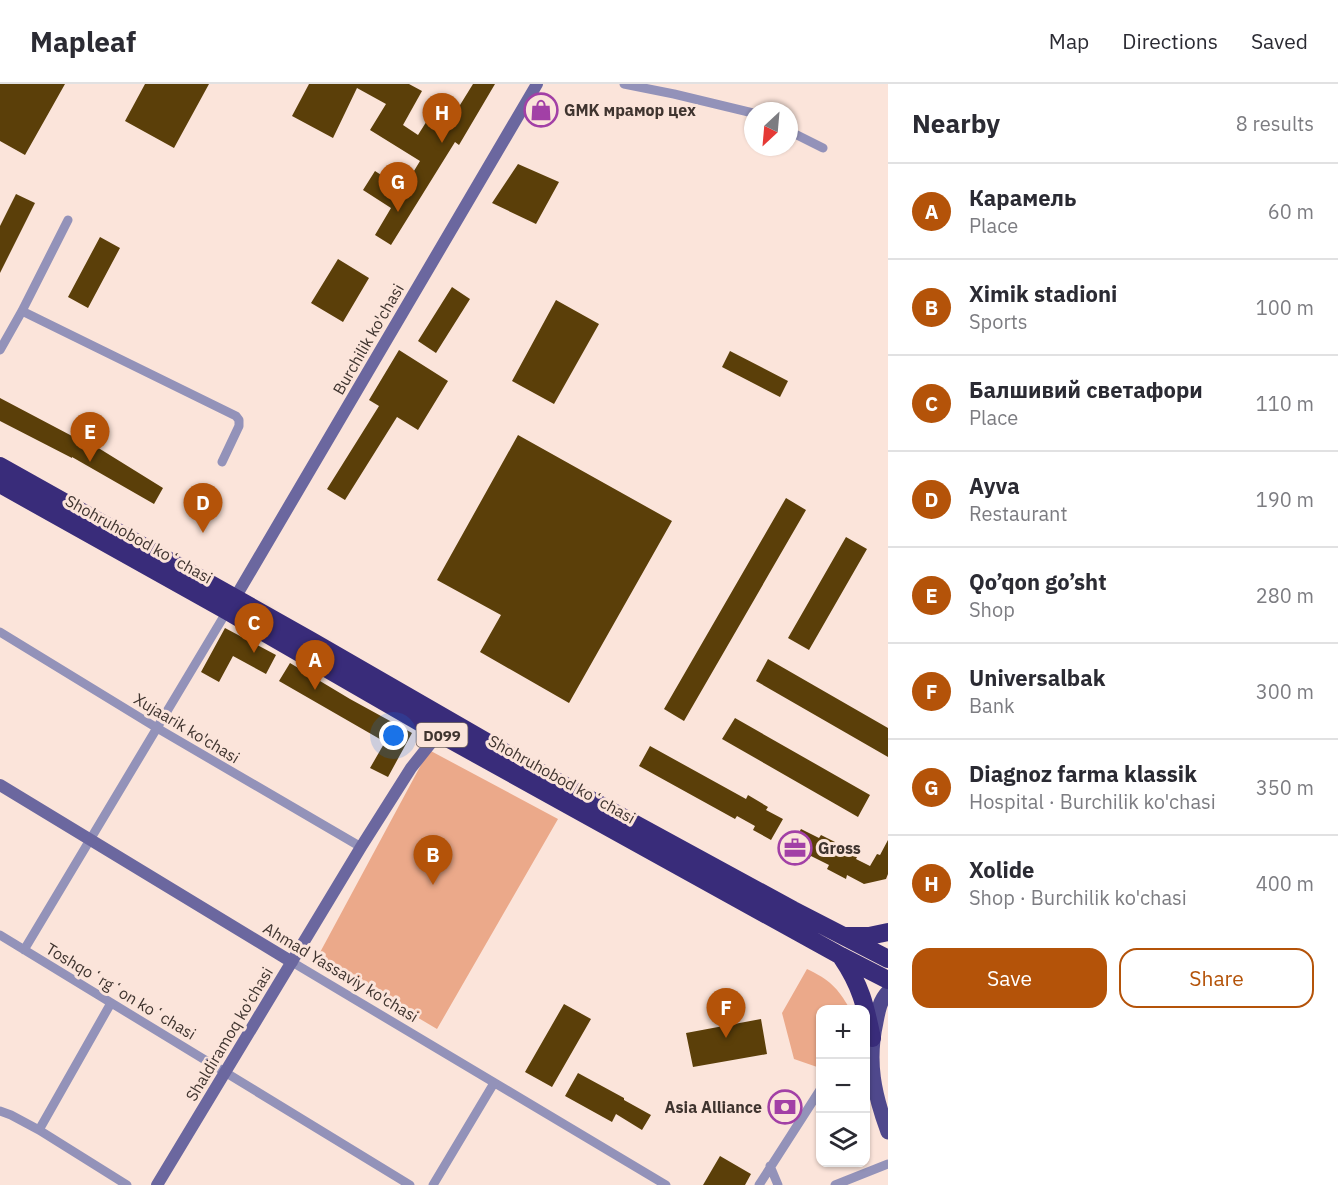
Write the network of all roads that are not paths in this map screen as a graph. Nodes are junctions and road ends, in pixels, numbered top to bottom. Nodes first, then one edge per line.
1 (537, 84) edge
2 (624, 84) edge
3 (744, 111) edge
4 (798, 135) edge
5 (824, 148) dead end
6 (68, 220) dead end
7 (22, 311) junction
8 (0, 350) edge
9 (222, 462) dead end
10 (0, 466) edge
11 (0, 484) edge
12 (231, 605) junction
13 (0, 632) edge
14 (443, 727) junction
15 (157, 728) junction
16 (0, 785) edge
17 (91, 839) junction
18 (361, 847) junction
19 (888, 932) edge
20 (0, 936) edge
21 (843, 936) junction
22 (24, 950) junction
23 (841, 956) junction
24 (888, 959) edge
25 (292, 962) junction
26 (888, 981) edge
27 (888, 992) edge
28 (111, 1003) junction
29 (872, 1038) junction
30 (226, 1073) junction
31 (494, 1083) junction
32 (871, 1094) edge
33 (816, 1096) edge
34 (0, 1112) edge
35 (39, 1130) junction
36 (888, 1132) edge
37 (888, 1164) edge
38 (770, 1166) junction
39 (127, 1185) edge
40 (157, 1185) edge
41 (410, 1185) edge
42 (433, 1185) edge
43 (666, 1185) edge
44 (759, 1185) edge
45 (778, 1185) edge
46 (835, 1185) edge

1 - 12 street, Burchilik ko'chasi
2 - 3 street
4 - 5 street
6 - 7 street
7 - 8 street
7 - 9 street
10 - 12 highway, Shohruhobod koʻchasi / D099
11 - 12 highway, Shohruhobod koʻchasi / D099
12 - 14 highway, Shohruhobod koʻchasi / D099
12 - 15 street
13 - 15 street, Xujaarik ko'chasi
14 - 18 street, Shaldiramoq ko'chasi
14 - 21 highway, Shohruhobod koʻchasi / D099
14 - 23 highway, Shohruhobod koʻchasi / D099
15 - 17 street
15 - 18 street, Xujaarik ko'chasi
16 - 17 street, Ahmad Yassaviy ko'chasi
17 - 22 street
17 - 25 street, Ahmad Yassaviy ko'chasi
18 - 25 street, Shaldiramoq ko'chasi
19 - 21 highway
20 - 22 street, Toshqoʻrgʻon koʻchasi
21 - 24 highway, Shohruhobod koʻchasi / D099
22 - 28 street, Toshqoʻrgʻon koʻchasi
23 - 26 highway, Shohruhobod koʻchasi / D099
23 - 29 highway
25 - 30 street, Shaldiramoq ko'chasi
25 - 31 street, Ahmad Yassaviy ko'chasi
27 - 29 main road
28 - 30 street, Toshqoʻrgʻon koʻchasi
28 - 35 street
29 - 32 main road
30 - 40 street, Shaldiramoq ko'chasi
30 - 41 street, Toshqoʻrgʻon koʻchasi
31 - 42 street
31 - 43 street, Ahmad Yassaviy ko'chasi
32 - 36 main road
33 - 38 street
34 - 35 street
35 - 39 street
37 - 46 street
38 - 44 street
38 - 45 street

